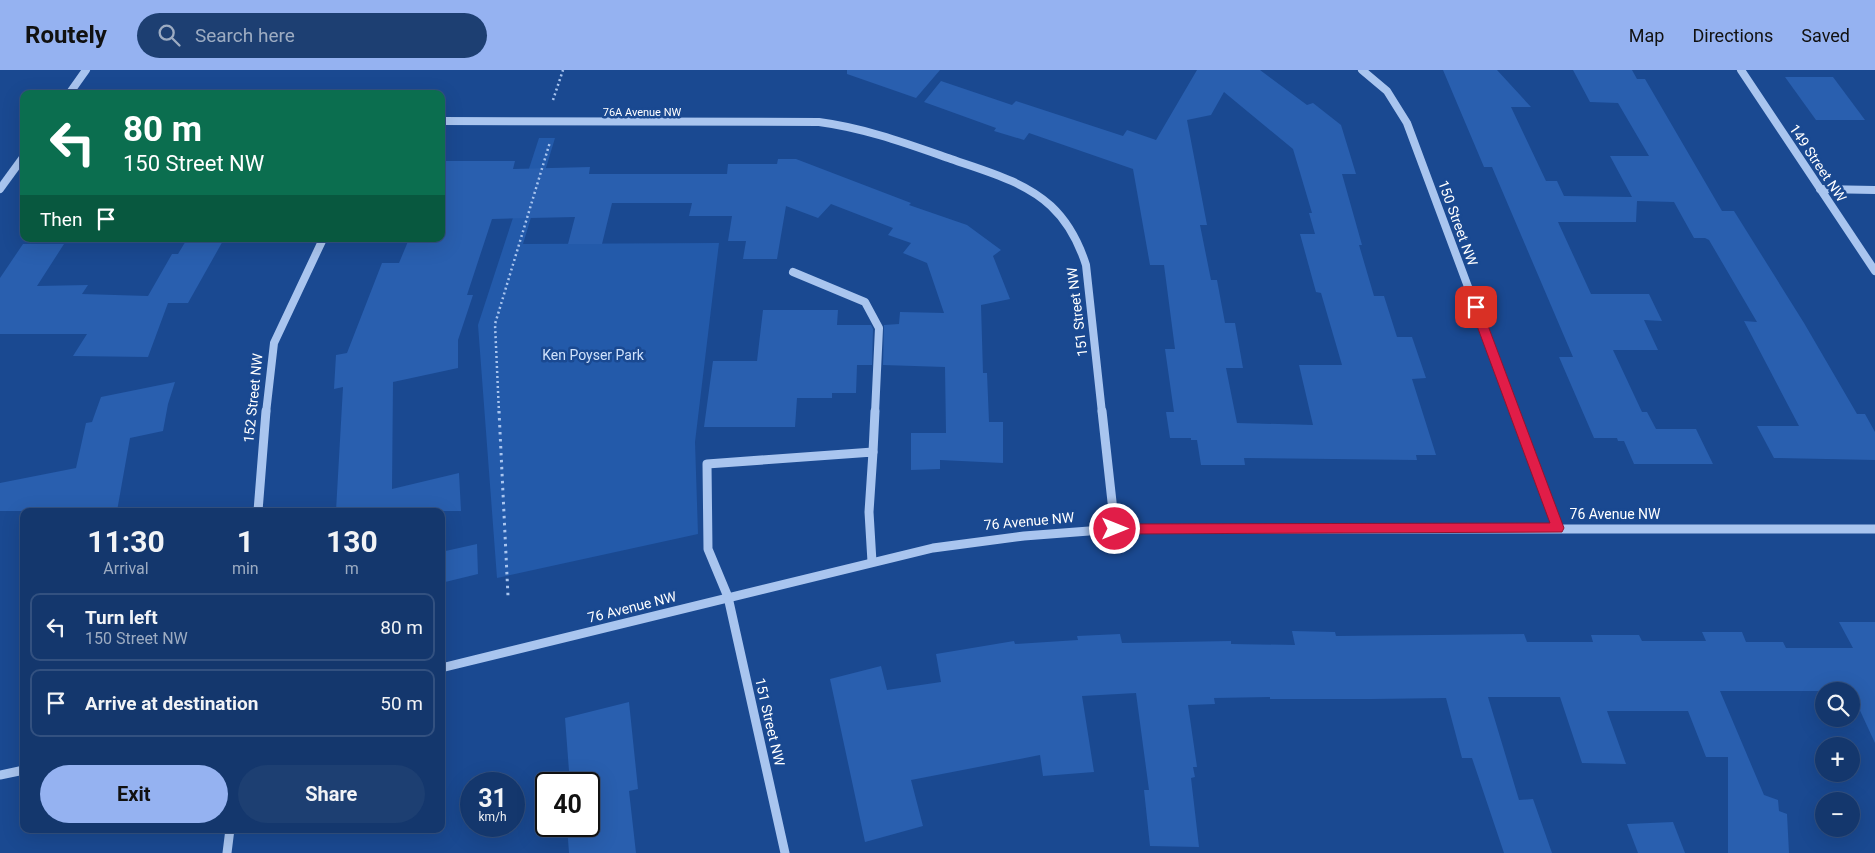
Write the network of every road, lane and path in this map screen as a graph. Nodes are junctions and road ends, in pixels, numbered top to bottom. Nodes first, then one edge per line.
1 (86, 70) edge
2 (563, 70) edge
3 (1362, 70) edge
4 (1741, 70) edge
5 (72, 90) edge
6 (445, 122) edge
7 (546, 122) junction
8 (842, 124) joint
9 (20, 162) edge
10 (0, 189) edge
11 (1820, 189) junction
12 (1875, 190) edge
13 (322, 242) edge
14 (1875, 271) edge
15 (793, 272) dead end
16 (873, 452) junction
17 (258, 508) edge
18 (1558, 528) junction
19 (1115, 529) junction
20 (1875, 529) edge
21 (872, 562) junction
22 (508, 596) dead end
23 (728, 597) junction
24 (445, 667) edge
25 (20, 771) edge
26 (0, 775) edge
27 (230, 833) edge
28 (227, 853) edge
29 (785, 853) edge

1 - 5 street
2 - 7 path
3 - 18 street, 150 Street NW
4 - 11 street, 149 Street NW
6 - 7 street, 76A Avenue NW
7 - 8 street, 76A Avenue NW
7 - 22 path
8 - 19 street, 151 Street NW
9 - 10 street
11 - 12 street
11 - 14 street, 149 Street NW
13 - 17 street, 152 Street NW
15 - 16 street
16 - 21 street
16 - 23 street, 151 Street NW
18 - 19 street, 76 Avenue NW
18 - 20 street, 76 Avenue NW
19 - 21 street, 76 Avenue NW
21 - 23 street, 76 Avenue NW
23 - 24 street, 76 Avenue NW
23 - 29 street, 151 Street NW
25 - 26 street
27 - 28 street

